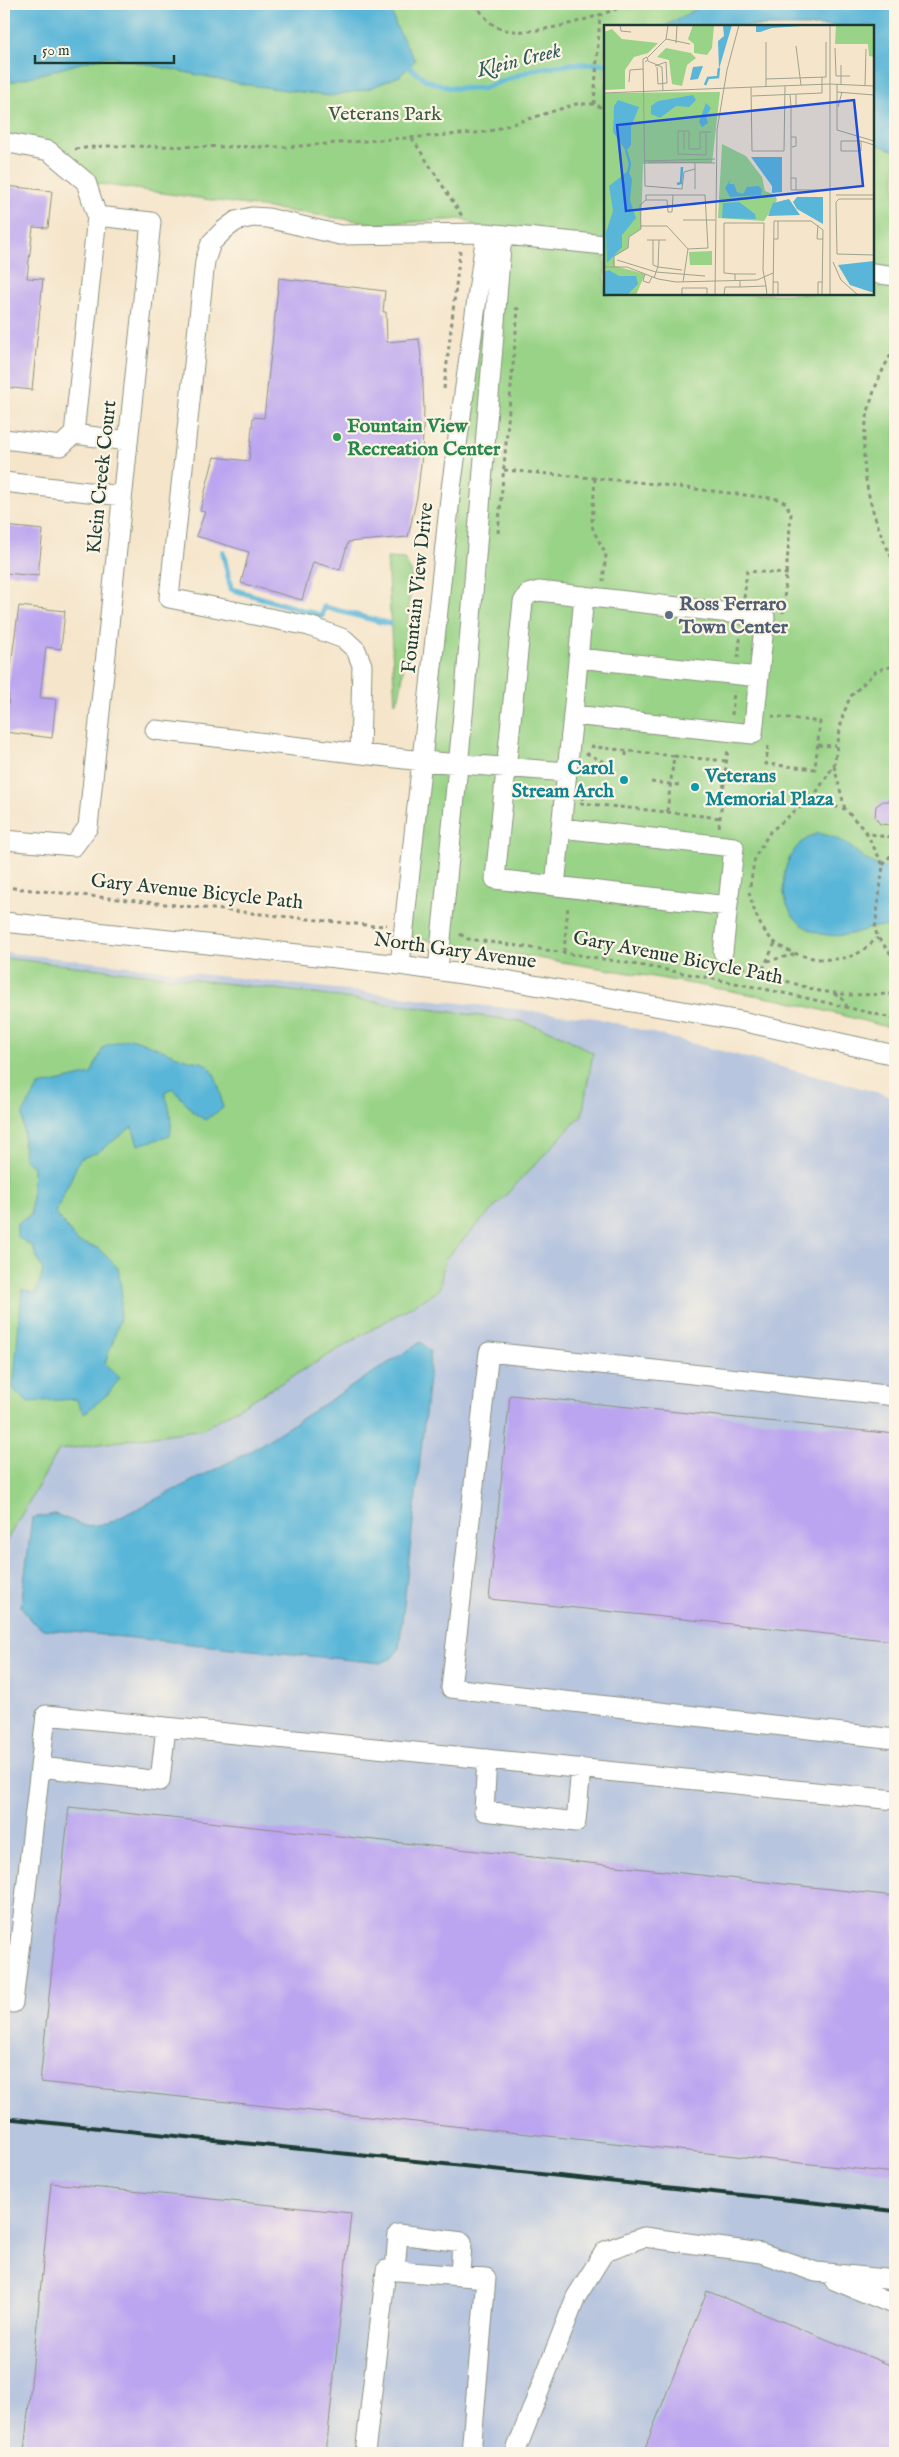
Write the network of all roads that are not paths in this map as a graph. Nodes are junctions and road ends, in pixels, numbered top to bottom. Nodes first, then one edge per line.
1 (4, 142) edge
2 (97, 216) junction
3 (494, 234) junction
4 (604, 245) edge
5 (874, 273) edge
6 (895, 276) edge
7 (74, 434) junction
8 (4, 440) edge
9 (128, 441) junction
10 (4, 482) edge
11 (122, 496) junction
12 (584, 596) junction
13 (578, 658) junction
14 (759, 676) junction
15 (572, 715) junction
16 (155, 730) dead end
17 (360, 753) junction
18 (422, 761) junction
19 (457, 764) junction
20 (506, 766) junction
21 (567, 772) junction
22 (561, 828) junction
23 (4, 840) edge
24 (555, 886) junction
25 (728, 906) junction
26 (4, 922) edge
27 (726, 959) road end
28 (400, 965) junction
29 (438, 970) junction
30 (895, 1055) edge
31 (895, 1396) edge
32 (166, 1727) junction
33 (895, 1739) edge
34 (487, 1759) junction
35 (40, 1767) junction
36 (581, 1768) junction
37 (895, 1800) edge
38 (13, 2003) dead end
39 (395, 2271) junction
40 (816, 2272) junction
41 (460, 2276) junction
42 (895, 2280) edge
43 (895, 2305) edge
44 (365, 2453) edge
45 (470, 2453) edge
46 (515, 2453) edge

1 - 2 street
2 - 7 street
2 - 9 street, Klein Creek Court
3 - 4 street
3 - 17 street
3 - 18 street, Fountain View Drive
3 - 19 street
5 - 6 street
7 - 8 street
7 - 9 street
9 - 11 street, Klein Creek Court
10 - 11 street
11 - 23 street, Klein Creek Court
12 - 13 street
12 - 14 street
12 - 20 street
13 - 14 street
13 - 15 street
14 - 15 street
15 - 21 street
16 - 17 street
17 - 18 street
18 - 19 street
18 - 28 street, Fountain View Drive
19 - 20 street
19 - 29 street
20 - 21 street
20 - 24 street
21 - 22 street
22 - 24 street
22 - 25 street
24 - 25 street
25 - 27 street
26 - 28 street, North Gary Avenue
28 - 29 street, North Gary Avenue
29 - 30 street, North Gary Avenue
31 - 33 street
32 - 34 street
32 - 35 street
32 - 35 street
34 - 36 street
34 - 36 street
35 - 38 street
36 - 37 street
39 - 41 street
39 - 41 street
39 - 44 street
40 - 42 street
40 - 43 street
40 - 46 street
41 - 45 street

